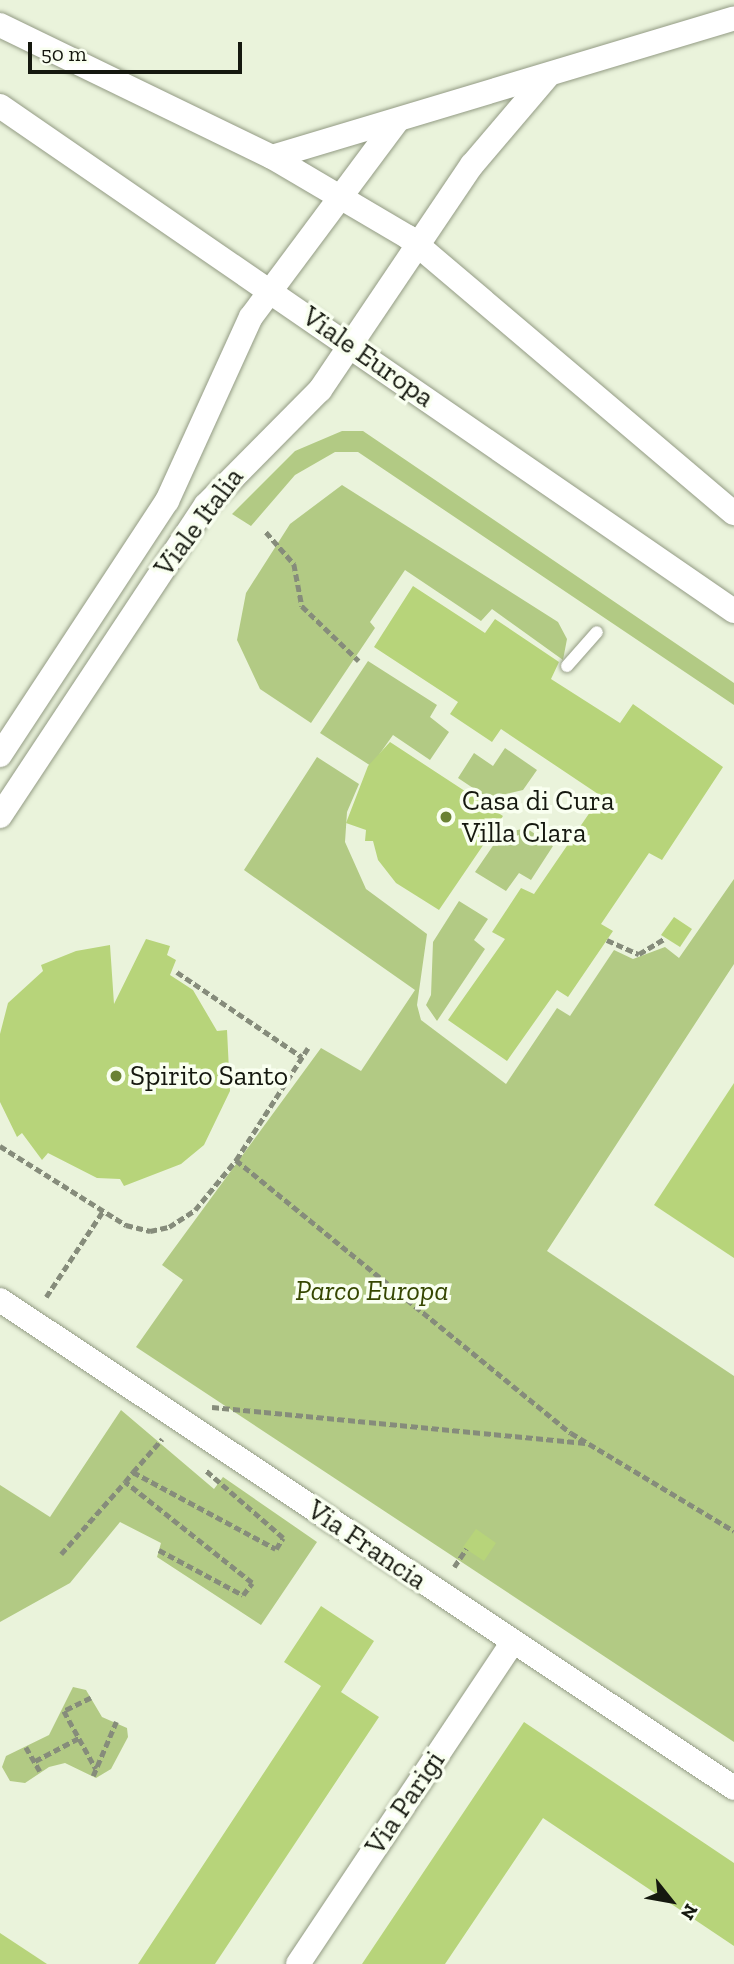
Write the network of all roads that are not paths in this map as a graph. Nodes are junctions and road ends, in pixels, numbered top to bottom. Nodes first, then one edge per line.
1 (734, 18) edge
2 (0, 25) edge
3 (547, 77) junction
4 (0, 106) edge
5 (397, 121) junction
6 (272, 157) junction
7 (341, 195) junction
8 (419, 245) junction
9 (271, 289) junction
10 (352, 345) junction
11 (734, 513) edge
12 (734, 611) edge
13 (597, 632) dead end
14 (567, 666) dead end
15 (0, 755) edge
16 (0, 816) edge
17 (0, 1300) edge
18 (513, 1642) junction
19 (734, 1788) edge
20 (298, 1964) edge

1 - 3 street
2 - 6 street
3 - 5 street
3 - 8 street, Viale Italia
4 - 9 street, Viale Europa
5 - 6 street
5 - 7 street, Viale Italia
6 - 7 street
7 - 8 street
7 - 9 street, Viale Italia
8 - 10 street, Viale Italia
8 - 11 street
9 - 10 street, Viale Europa
9 - 15 street, Viale Italia
10 - 12 street, Viale Europa
10 - 16 street, Viale Italia
13 - 14 lane
17 - 18 street, Via Francia
18 - 19 street, Via Francia
18 - 20 street, Via Parigi

